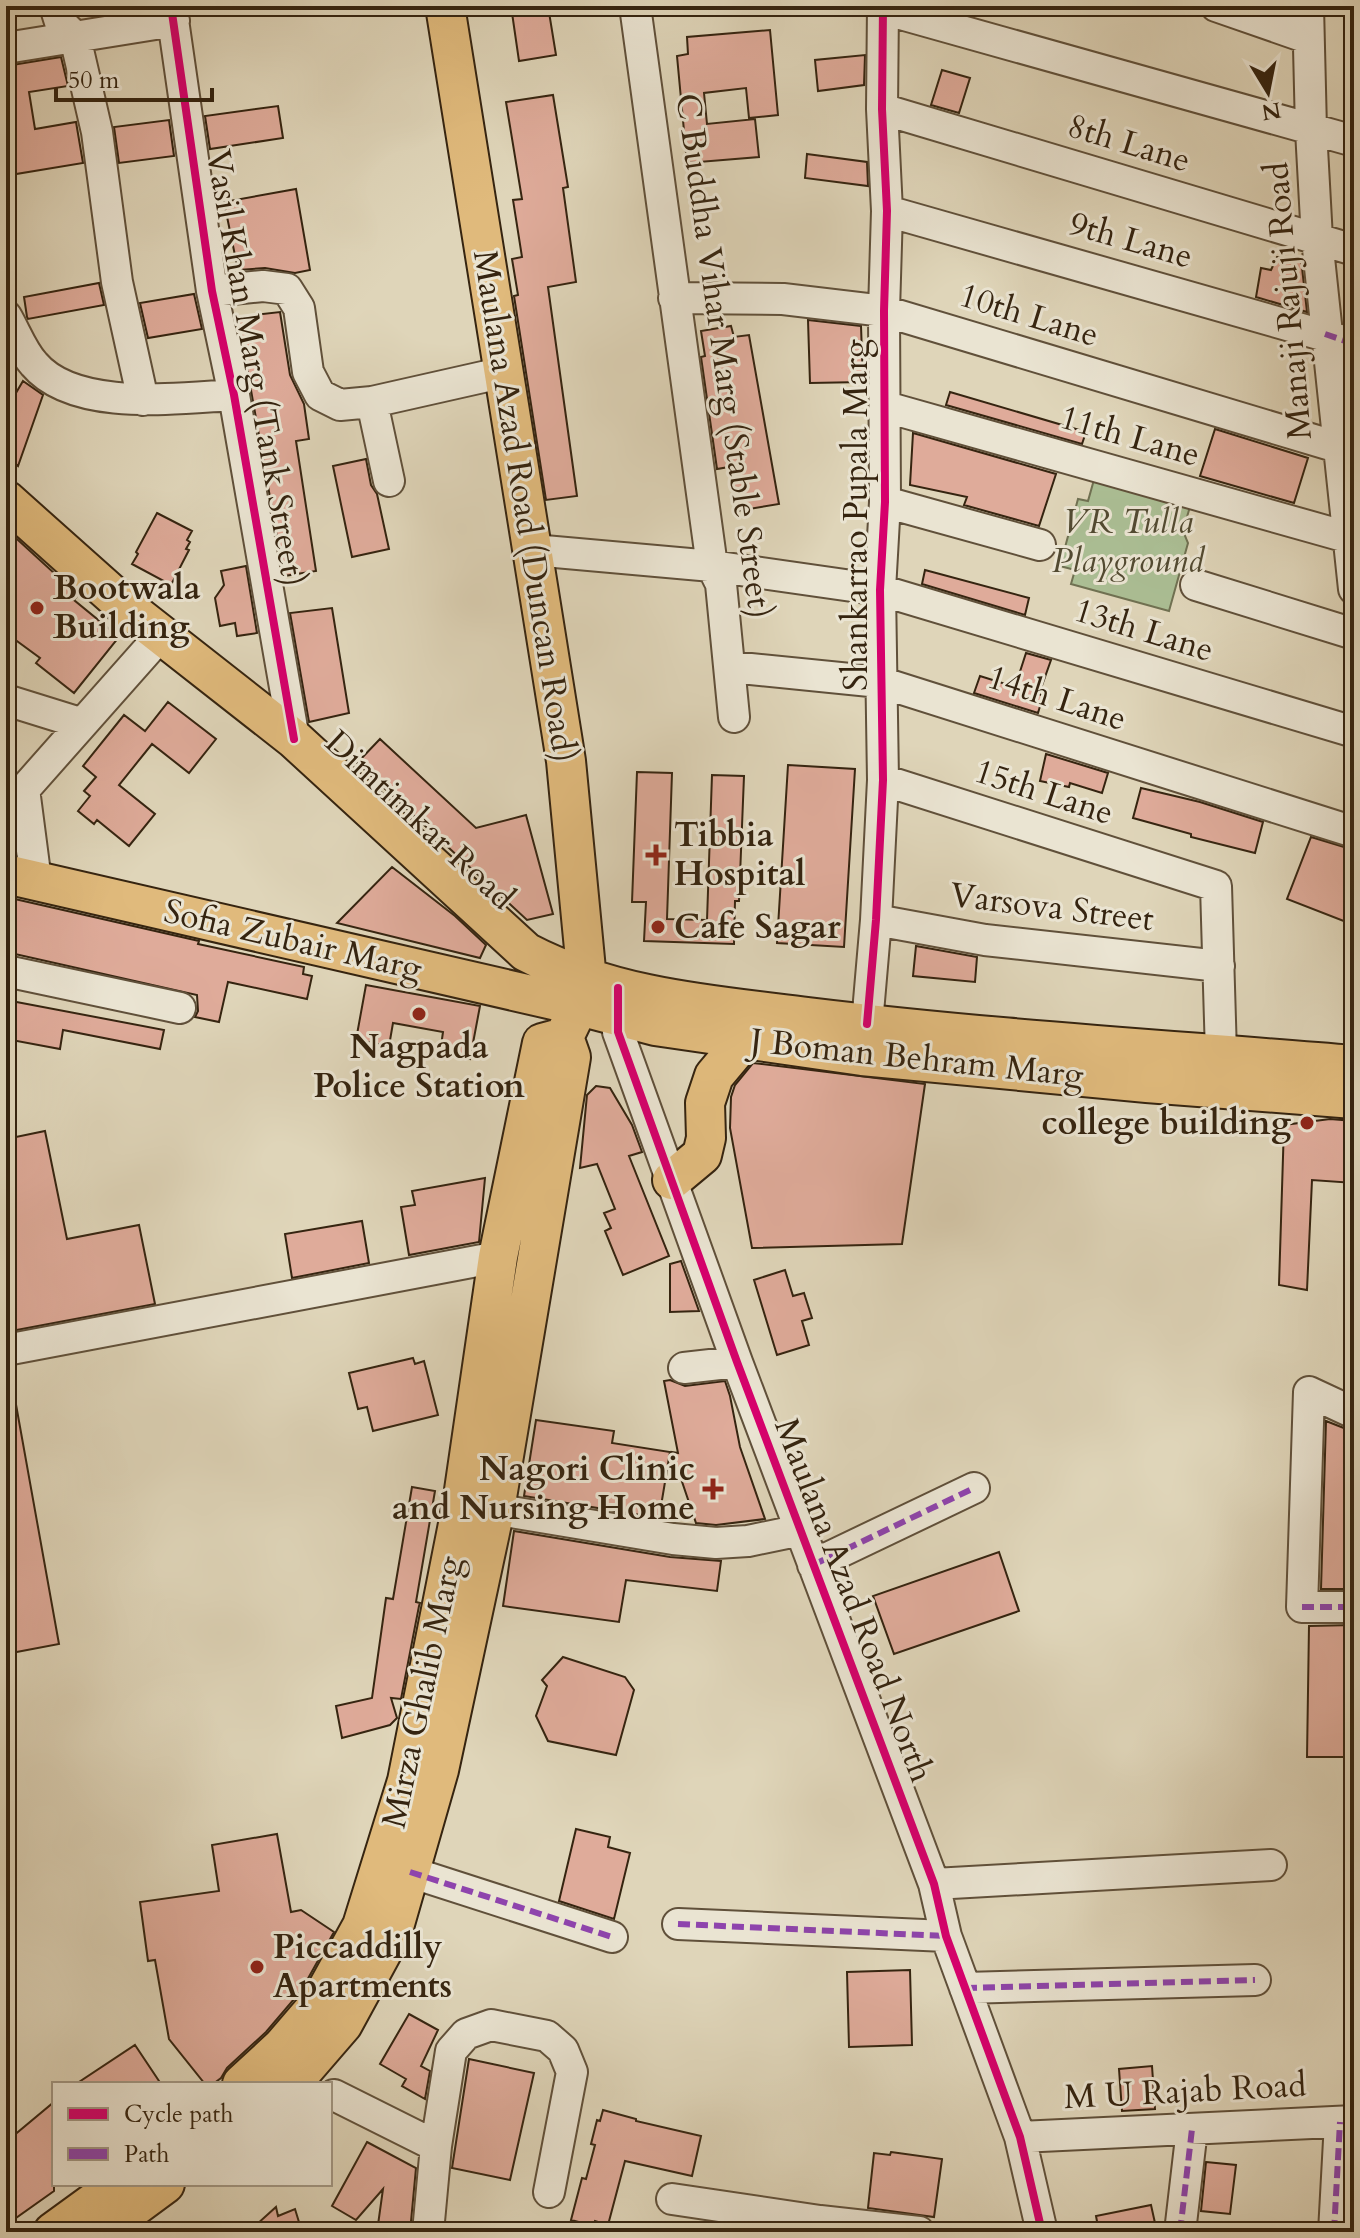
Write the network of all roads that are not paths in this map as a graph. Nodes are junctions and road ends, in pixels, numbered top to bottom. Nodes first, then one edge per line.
1 (55, 6) edge
2 (445, 6) edge
3 (635, 6) edge
4 (1216, 6) edge
5 (1308, 6) edge
6 (883, 7) edge
7 (172, 13) edge
8 (75, 37) junction
9 (1308, 38) junction
10 (6, 48) edge
11 (882, 109) junction
12 (1311, 130) junction
13 (1354, 141) edge
14 (887, 211) junction
15 (1317, 239) junction
16 (1354, 250) edge
17 (212, 291) junction
18 (674, 298) junction
19 (884, 311) junction
20 (6, 316) edge
21 (1325, 334) junction
22 (1354, 344) edge
23 (505, 372) junction
24 (234, 395) junction
25 (143, 400) junction
26 (372, 402) junction
27 (886, 407) junction
28 (1346, 450) edge
29 (389, 481) dead end
30 (6, 500) edge
31 (885, 502) junction
32 (1351, 538) edge
33 (1040, 545) dead end
34 (533, 550) junction
35 (712, 566) junction
36 (1196, 585) dead end
37 (1354, 589) edge
38 (880, 590) junction
39 (1354, 634) edge
40 (161, 635) junction
41 (731, 667) junction
42 (880, 682) junction
43 (6, 700) edge
44 (734, 717) dead end
45 (80, 723) junction
46 (1354, 732) edge
47 (294, 739) junction
48 (883, 780) junction
49 (15, 800) edge
50 (1354, 832) edge
51 (1182, 876) joint
52 (21, 878) edge
53 (876, 920) junction
54 (1219, 966) junction
55 (6, 971) edge
56 (593, 1005) junction
57 (180, 1008) dead end
58 (867, 1024) junction
59 (745, 1039) junction
60 (1221, 1054) junction
61 (1354, 1065) edge
62 (1354, 1099) edge
63 (672, 1180) junction
64 (498, 1257) junction
65 (6, 1350) edge
66 (737, 1362) junction
67 (684, 1368) dead end
68 (1354, 1413) edge
69 (974, 1488) dead end
70 (478, 1506) junction
71 (801, 1530) junction
72 (813, 1565) junction
73 (1354, 1607) edge
74 (1271, 1865) dead end
75 (410, 1872) junction
76 (934, 1884) junction
77 (678, 1924) dead end
78 (946, 1936) junction
79 (612, 1937) dead end
80 (1255, 1980) dead end
81 (965, 1988) junction
82 (313, 2080) edge
83 (278, 2082) edge
84 (332, 2090) edge
85 (1347, 2122) edge
86 (1192, 2129) junction
87 (1020, 2137) junction
88 (436, 2146) junction
89 (116, 2186) edge
90 (162, 2186) edge
91 (549, 2192) dead end
92 (672, 2199) dead end
93 (874, 2230) edge
94 (53, 2232) edge
95 (100, 2232) edge
96 (428, 2232) edge
97 (919, 2232) edge
98 (1042, 2232) edge
99 (1180, 2232) edge
100 (1334, 2232) edge

1 - 8 street
2 - 23 main road, Maulana Azad Road (Duncan Road)
3 - 18 street, C Buddha Vihar Marg (Stable Street)
4 - 9 street
5 - 9 street, Manaji Rajuji Road
6 - 11 street, Shankarrao Pupala Marg
6 - 12 street
7 - 8 street
7 - 17 street, Vasil Khan Marg (Tank Street)
8 - 10 street
8 - 25 street
9 - 12 street, Manaji Rajuji Road
11 - 14 street, Shankarrao Pupala Marg
11 - 15 street, 8th Lane
12 - 13 street
12 - 15 street, Manaji Rajuji Road
14 - 19 street, Shankarrao Pupala Marg
14 - 21 street, 9th Lane
15 - 16 street, 8th Lane
15 - 21 street, Manaji Rajuji Road
17 - 24 street, Vasil Khan Marg (Tank Street)
17 - 26 street
18 - 19 street, 10th Lane
18 - 35 street, C Buddha Vihar Marg (Stable Street)
19 - 27 street, Shankarrao Pupala Marg
19 - 28 street, 10th Lane
20 - 25 street
21 - 22 street, 9th Lane
21 - 28 street, Manaji Rajuji Road
23 - 26 street
23 - 34 main road, Maulana Azad Road (Duncan Road)
24 - 25 street
24 - 47 street, Vasil Khan Marg (Tank Street)
26 - 29 street
27 - 31 street, Shankarrao Pupala Marg
27 - 32 street, 11th Lane
28 - 32 street, Manaji Rajuji Road
30 - 40 main road, Dimtimkar Road
31 - 33 street
31 - 38 street, Shankarrao Pupala Marg
32 - 37 street, Manaji Rajuji Road
34 - 35 street, 13th Lane
34 - 56 main road, Maulana Azad Road (Duncan Road)
35 - 38 street, 13th Lane
35 - 41 street, C Buddha Vihar Marg (Stable Street)
36 - 39 street
38 - 42 street, Shankarrao Pupala Marg
38 - 46 street, 13th Lane
40 - 45 street
40 - 47 main road, Dimtimkar Road
41 - 42 street, 14th Lane
41 - 44 street, C Buddha Vihar Marg (Stable Street)
42 - 48 street, Shankarrao Pupala Marg
42 - 50 street, 14th Lane
43 - 45 street
45 - 49 street
47 - 56 main road, Dimtimkar Road
48 - 51 street, 15th Lane
48 - 53 street, Shankarrao Pupala Marg
49 - 52 street
51 - 54 street, Varsova Street
52 - 56 main road, Sofia Zubair Marg
53 - 54 street, Varsova Street
53 - 58 street, Shankarrao Pupala Marg
54 - 60 street, Varsova Street
55 - 57 street
56 - 58 main road, J Boman Behram Marg
56 - 59 main road, J Boman Behram Marg
56 - 63 street, Maulana Azad Road North
56 - 64 main road, Mirza Ghalib Marg
56 - 70 main road, Mirza Ghalib Marg
58 - 60 main road, J Boman Behram Marg
59 - 62 main road, J Boman Behram Marg
59 - 63 main road
60 - 61 main road, J Boman Behram Marg
63 - 66 street, Maulana Azad Road North
64 - 65 street
64 - 70 main road, Mirza Ghalib Marg
66 - 67 street
66 - 71 street, Maulana Azad Road North
68 - 73 street
69 - 72 street
70 - 71 street
70 - 75 main road, Mirza Ghalib Marg
70 - 82 main road, Mirza Ghalib Marg
71 - 72 street, Maulana Azad Road North
72 - 76 street, Maulana Azad Road North
74 - 76 street
75 - 79 street
75 - 82 main road, Mirza Ghalib Marg
76 - 78 street, Maulana Azad Road North
77 - 78 street
78 - 81 street, Maulana Azad Road North
80 - 81 street
81 - 87 street, Maulana Azad Road North
82 - 83 main road, Mirza Ghalib Marg
84 - 88 street
85 - 86 street, M U Rajab Road
85 - 100 street
86 - 87 street, M U Rajab Road
86 - 99 street
87 - 98 street, Maulana Azad Road North
88 - 91 street
88 - 96 street
89 - 94 main road
90 - 95 main road
92 - 93 street
93 - 97 street

